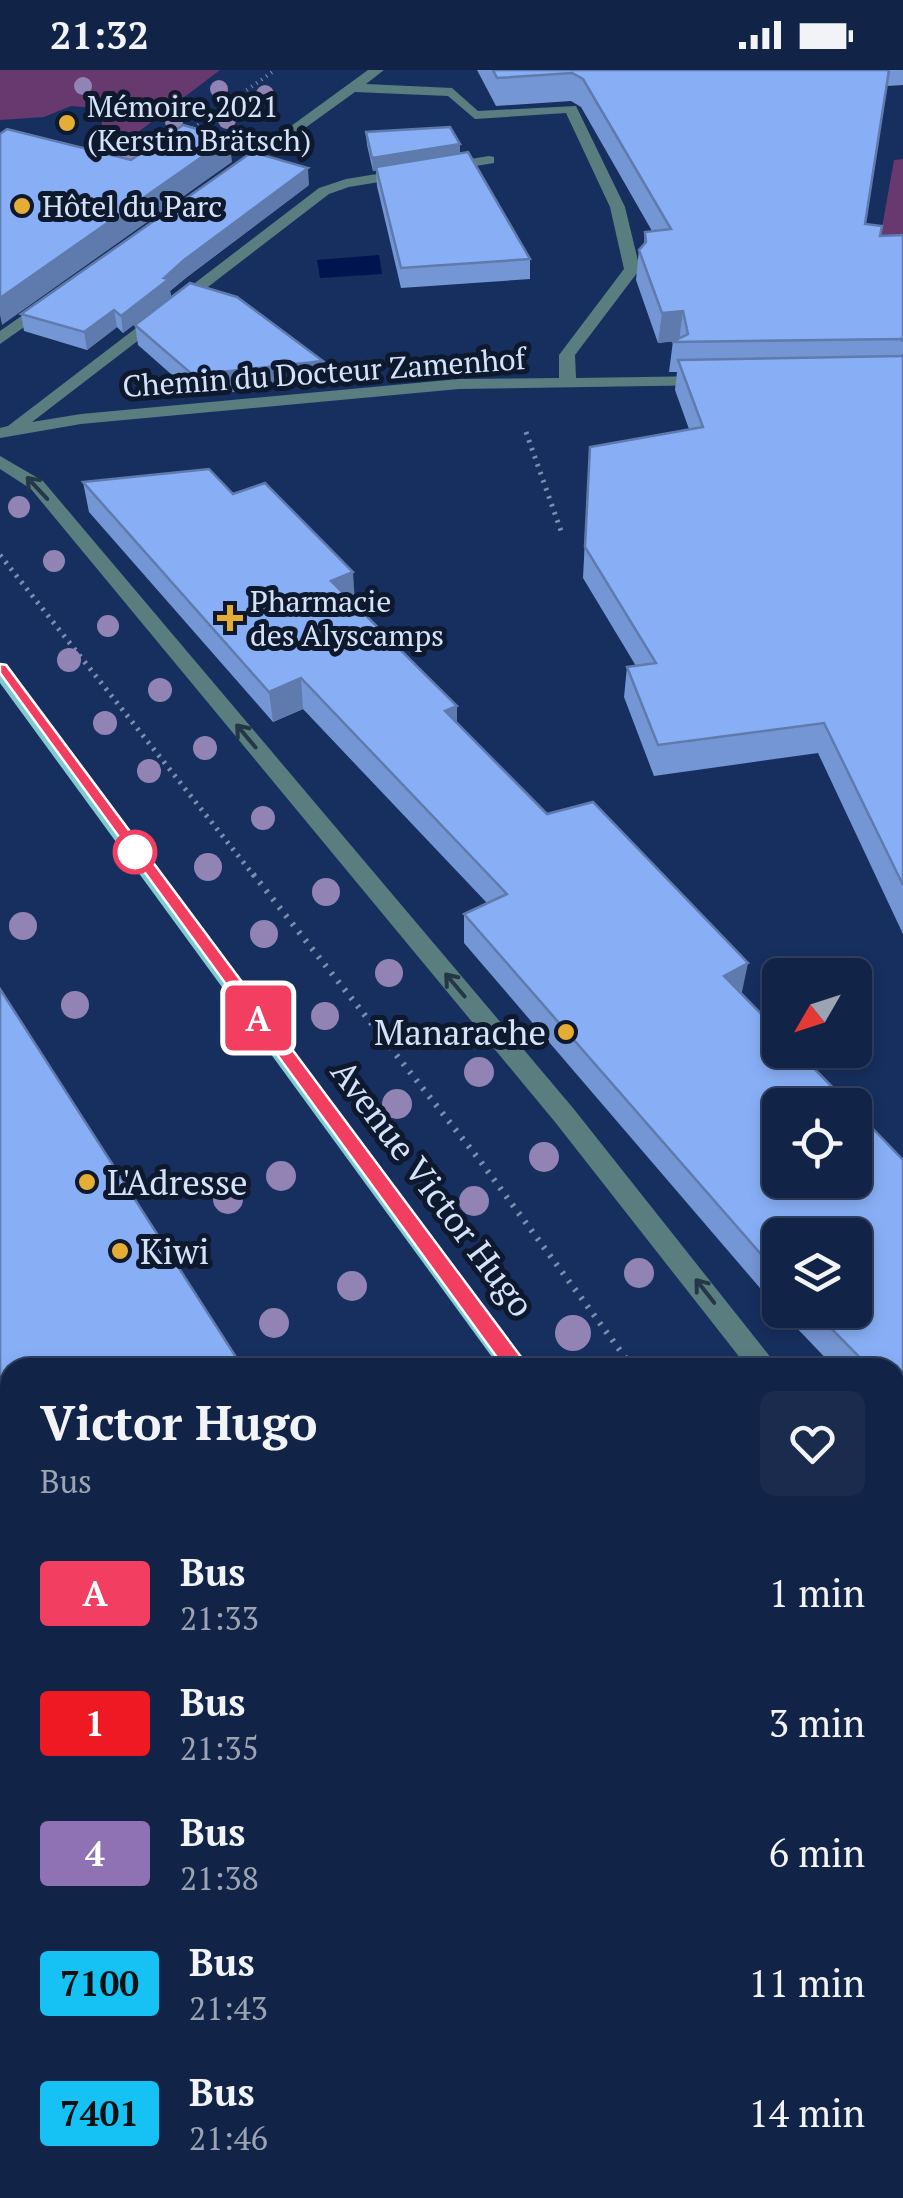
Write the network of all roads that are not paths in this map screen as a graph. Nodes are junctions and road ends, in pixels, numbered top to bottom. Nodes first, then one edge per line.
1 (377, 70) edge
2 (354, 88) junction
3 (489, 160) dead end
4 (221, 182) edge
5 (63, 294) edge
6 (0, 339) edge
7 (722, 380) edge
8 (568, 383) junction
9 (6, 431) edge
10 (0, 460) edge
11 (0, 669) edge
12 (509, 1358) edge
13 (757, 1358) edge

1 - 2 street
2 - 4 street
2 - 8 street
3 - 9 street
5 - 6 street
7 - 8 street, Chemin du Docteur Zamenhof
8 - 9 street, Chemin du Docteur Zamenhof
13 -> 10 street
11 - 12 main road, Avenue Victor Hugo

